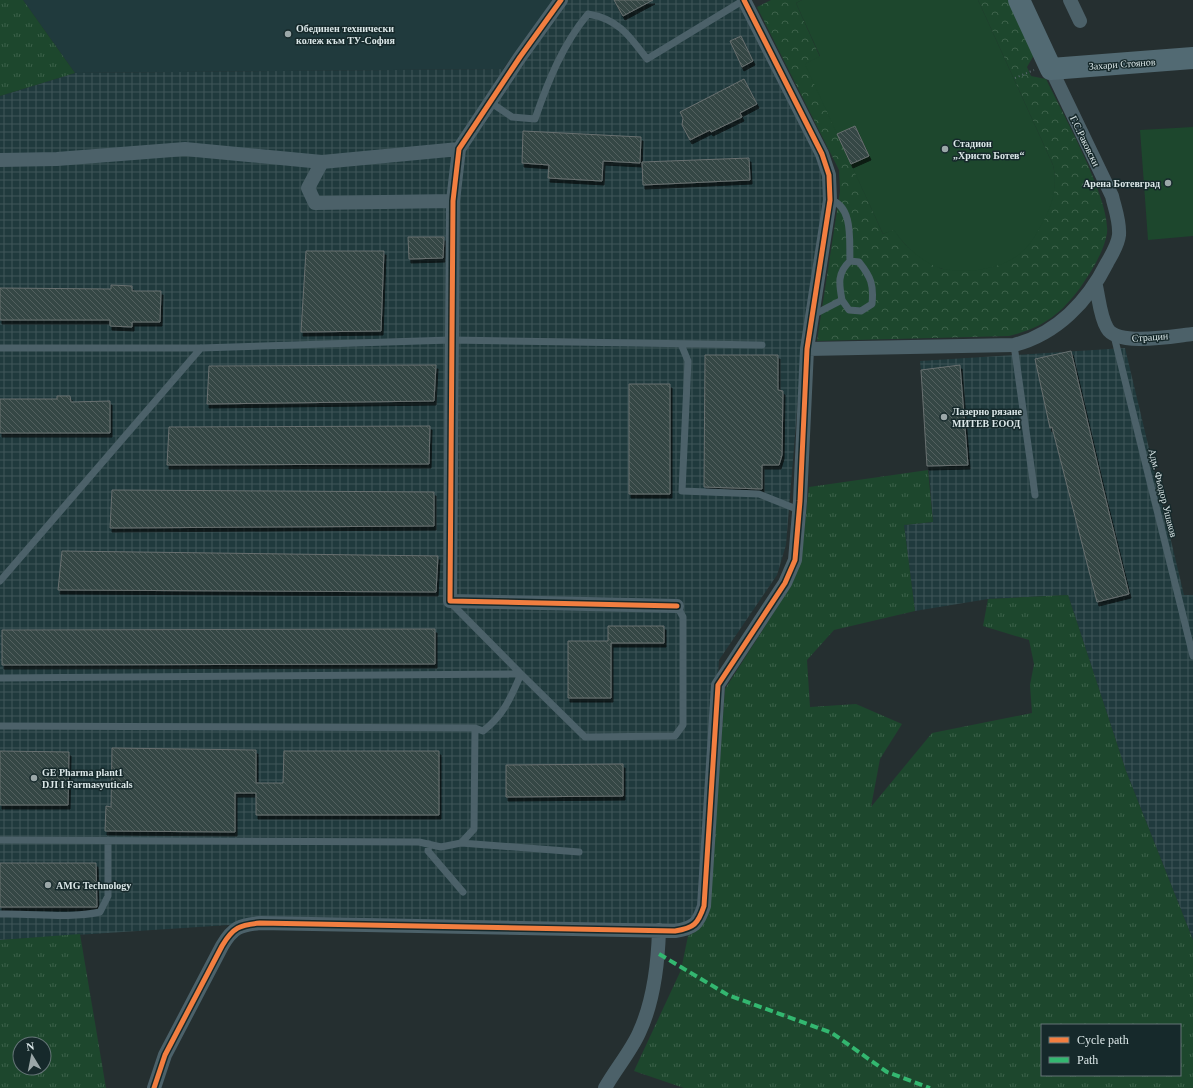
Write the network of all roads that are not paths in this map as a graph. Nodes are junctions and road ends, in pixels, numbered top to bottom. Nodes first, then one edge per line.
1 (560, 0) edge
2 (744, 0) edge
3 (1019, 0) edge
4 (1070, 0) edge
5 (1080, 21) dead end
6 (1193, 58) edge
7 (1049, 66) junction
8 (490, 102) junction
9 (459, 149) junction
10 (0, 160) edge
11 (322, 162) junction
12 (830, 200) junction
13 (453, 201) junction
14 (850, 261) junction
15 (1096, 286) junction
16 (842, 300) junction
17 (812, 315) junction
18 (1193, 334) edge
19 (1114, 336) junction
20 (451, 340) junction
21 (681, 344) junction
22 (762, 345) dead end
23 (1014, 345) junction
24 (0, 348) edge
25 (201, 348) junction
26 (807, 349) junction
27 (1035, 495) dead end
28 (799, 510) junction
29 (0, 582) edge
30 (450, 602) junction
31 (677, 606) joint
32 (1193, 656) edge
33 (521, 674) junction
34 (0, 678) edge
35 (0, 726) edge
36 (475, 728) junction
37 (0, 840) edge
38 (108, 840) junction
39 (461, 843) junction
40 (429, 844) junction
41 (580, 852) dead end
42 (463, 892) dead end
43 (0, 914) edge
44 (659, 930) junction
45 (154, 1088) edge
46 (605, 1088) edge

1 - 8 street
2 - 8 lane
2 - 12 street
3 - 7 main road, Г.С.Раковски
4 - 5 street
6 - 7 main road, Захари Стоянов
7 - 15 street, Г.С.Раковски
8 - 9 street
9 - 11 street
9 - 13 street
10 - 11 street
11 - 13 street
12 - 14 lane
12 - 17 street
13 - 20 street
14 - 16 lane
14 - 16 lane
15 - 19 street
15 - 23 street, Г.С.Раковски
16 - 17 lane
17 - 26 street
18 - 19 street, Страцин
19 - 32 lane, Адм. Фьодор Ушаков
20 - 21 lane
20 - 25 lane
20 - 30 street
21 - 22 lane
21 - 28 lane
23 - 26 street, Г.С.Раковски
23 - 27 lane
24 - 25 lane
25 - 29 lane
26 - 28 street
28 - 44 street
30 - 31 street
30 - 33 lane
31 - 33 lane
33 - 34 lane
33 - 36 lane
35 - 36 lane
36 - 39 lane
37 - 38 lane
38 - 40 lane
38 - 43 lane
39 - 40 lane
39 - 41 lane
40 - 42 lane
44 - 45 street
44 - 46 street

